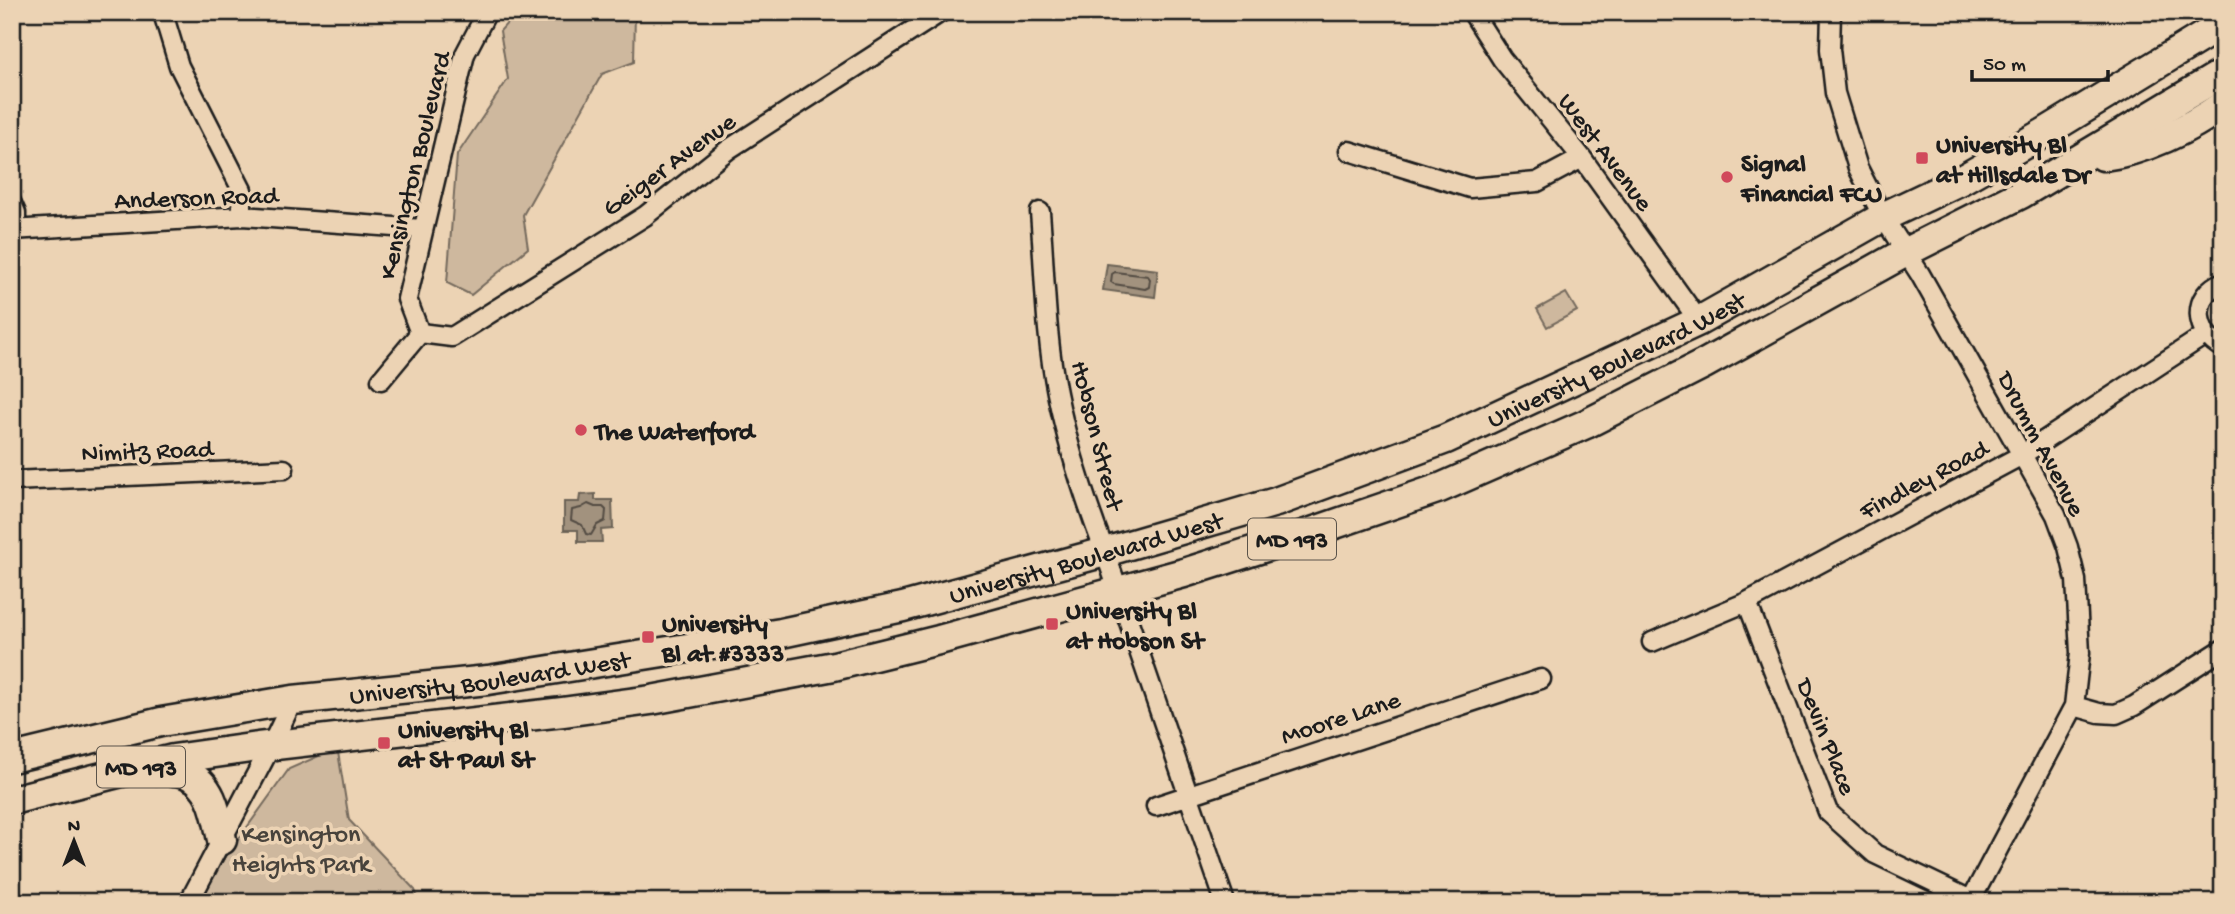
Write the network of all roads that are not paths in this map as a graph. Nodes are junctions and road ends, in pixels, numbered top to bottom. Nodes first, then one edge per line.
1 (164, 12) edge
2 (487, 12) edge
3 (941, 12) edge
4 (1472, 12) edge
5 (1831, 12) edge
6 (2223, 24) edge
7 (2223, 73) edge
8 (2223, 105) edge
9 (1349, 151) dead end
10 (1582, 158) junction
11 (2082, 158) junction
12 (12, 204) edge
13 (1040, 212) dead end
14 (242, 216) junction
15 (1883, 217) junction
16 (422, 229) junction
17 (14, 230) edge
18 (1906, 253) junction
19 (2223, 282) edge
20 (1699, 321) junction
21 (420, 333) junction
22 (2205, 335) junction
23 (2223, 348) edge
24 (381, 380) dead end
25 (2022, 455) junction
26 (284, 469) dead end
27 (12, 481) edge
28 (1105, 552) junction
29 (1118, 590) junction
30 (1746, 601) junction
31 (1653, 642) dead end
32 (2223, 649) edge
33 (1541, 679) dead end
34 (293, 700) junction
35 (2074, 706) junction
36 (271, 746) junction
37 (12, 758) edge
38 (134, 769) junction
39 (1188, 794) junction
40 (12, 800) edge
41 (1156, 806) dead end
42 (222, 840) junction
43 (1971, 901) edge
44 (190, 902) edge
45 (1224, 902) edge

1 - 14 street
2 - 16 street, Kensington Boulevard
3 - 21 street, Geiger Avenue
4 - 10 street, West Avenue
5 - 15 street, Drumm Avenue
6 - 15 main road, University Boulevard West / MD 193
7 - 11 main road, University Boulevard West / MD 193
8 - 11 main road
9 - 10 street
10 - 20 street, West Avenue
11 - 18 main road, University Boulevard West / MD 193
12 - 17 street
13 - 28 street, Hobson Street
14 - 16 street, Anderson Road
14 - 17 street, Anderson Road
15 - 18 street, Drumm Avenue
15 - 20 main road, University Boulevard West / MD 193
16 - 21 street, Kensington Boulevard
18 - 25 street, Drumm Avenue
18 - 29 main road, University Boulevard West / MD 193
19 - 22 street
20 - 28 main road, University Boulevard West / MD 193
21 - 24 street
22 - 23 street
22 - 25 street, Findley Road
25 - 30 street, Findley Road
25 - 35 street, Drumm Avenue
26 - 27 street, Nimitz Road
28 - 29 street, Hobson Street
28 - 34 main road, University Boulevard West / MD 193
29 - 36 main road, University Boulevard West / MD 193
29 - 39 street, Hobson Street
30 - 31 street, Findley Road
30 - 43 street, Devin Place
32 - 35 street
33 - 39 street, Moore Lane
34 - 36 street
34 - 37 main road, University Boulevard West / MD 193
35 - 43 street, Drumm Avenue
36 - 38 main road, University Boulevard West / MD 193
36 - 42 street
38 - 40 main road, University Boulevard West / MD 193
38 - 42 main road
39 - 41 street, Moore Lane
39 - 45 street, Hobson Street
42 - 44 street

